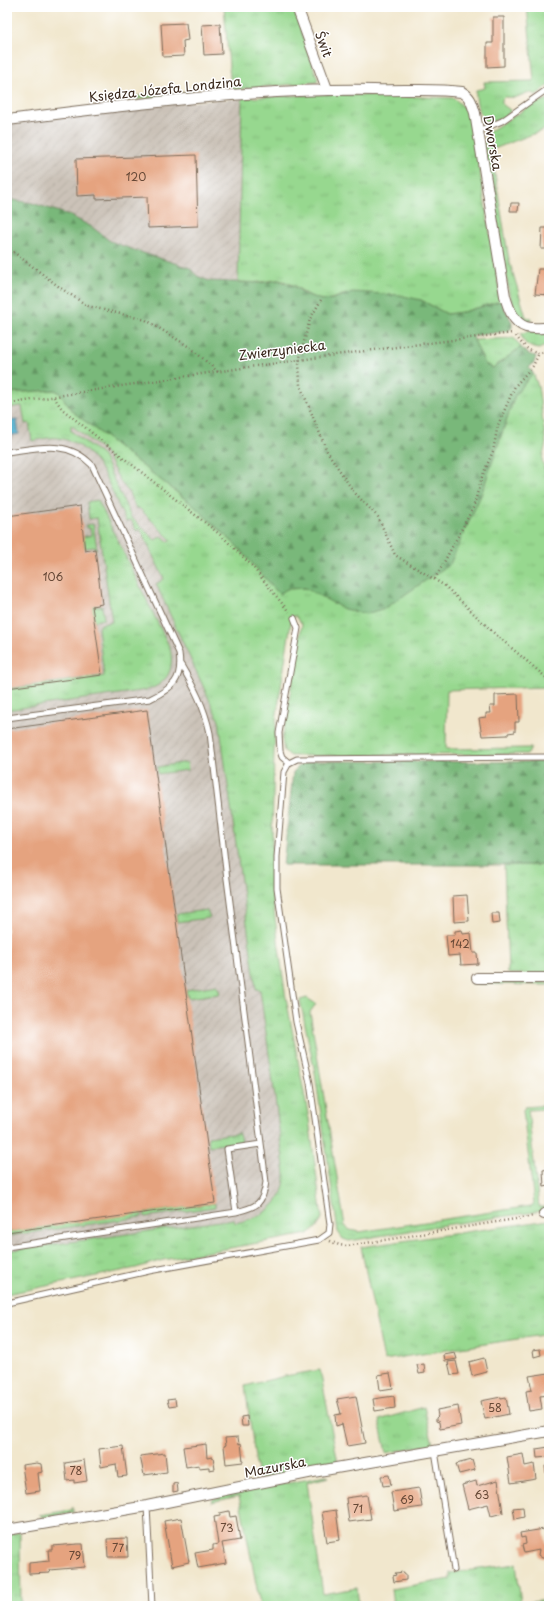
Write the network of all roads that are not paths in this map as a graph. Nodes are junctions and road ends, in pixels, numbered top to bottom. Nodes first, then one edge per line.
1 (297, 7) edge
2 (549, 88) edge
3 (327, 90) junction
4 (549, 95) edge
5 (539, 96) junction
6 (7, 120) edge
7 (478, 131) junction
8 (549, 328) edge
9 (7, 452) edge
10 (294, 618) road end
11 (181, 665) junction
12 (7, 718) edge
13 (549, 757) edge
14 (289, 763) junction
15 (477, 978) dead end
16 (549, 978) edge
17 (260, 1144) junction
18 (236, 1212) junction
19 (7, 1247) edge
20 (7, 1303) edge
21 (549, 1431) edge
22 (435, 1451) junction
23 (147, 1506) junction
24 (7, 1530) edge
25 (454, 1570) dead end
26 (152, 1606) edge

1 - 3 street, Świt
2 - 5 lane
3 - 6 street, Księdza Józefa Londzina
3 - 7 street, Dworska
4 - 5 lane
5 - 7 lane
7 - 8 street, Dworska
9 - 11 lane
10 - 14 lane
11 - 12 lane
11 - 17 lane
13 - 14 lane
14 - 20 lane
15 - 16 street
17 - 18 lane
17 - 18 lane
18 - 19 lane
21 - 22 street, Mazurska
22 - 23 street, Mazurska
22 - 25 lane
23 - 24 street, Mazurska
23 - 26 lane

